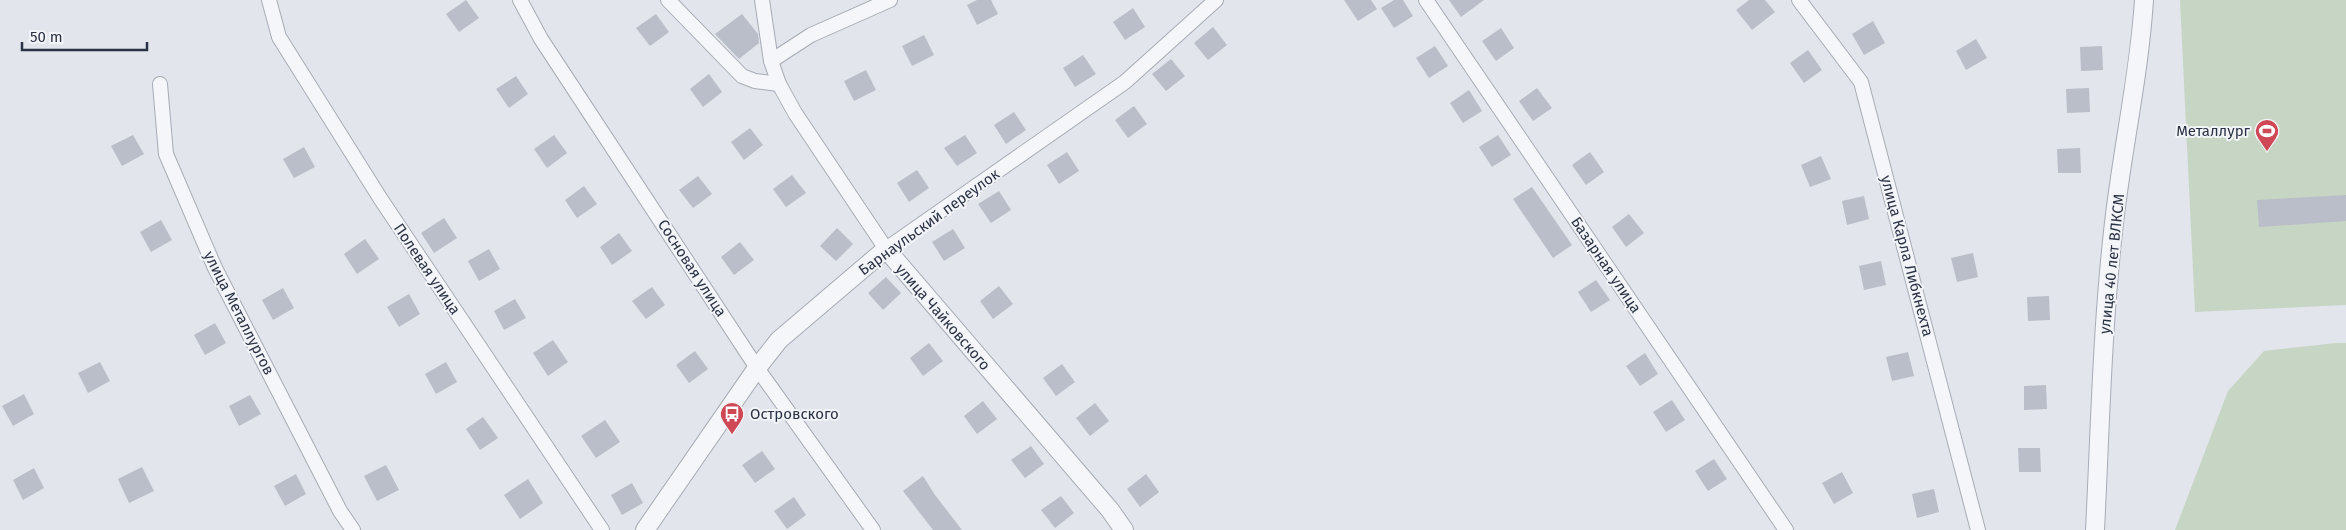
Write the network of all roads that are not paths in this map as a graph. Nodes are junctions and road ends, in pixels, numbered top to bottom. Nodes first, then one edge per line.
1 (269, 0) edge
2 (520, 0) edge
3 (668, 0) edge
4 (762, 0) edge
5 (890, 0) edge
6 (1216, 0) edge
7 (1426, 0) edge
8 (1799, 0) edge
9 (2144, 0) edge
10 (771, 61) junction
11 (160, 84) dead end
12 (779, 84) junction
13 (886, 250) junction
14 (757, 368) junction
15 (353, 530) edge
16 (602, 530) edge
17 (645, 530) edge
18 (873, 530) edge
19 (1124, 530) edge
20 (1786, 530) edge
21 (1978, 530) edge
22 (2096, 530) edge

1 - 16 street, Полевая улица
2 - 14 street, Сосновая улица
3 - 12 street
4 - 10 street, улица Чайковского
5 - 10 street
6 - 13 street, Барнаульский переулок
7 - 20 street, Базарная улица
8 - 21 street, улица Карла Либкнехта
9 - 22 street, улица 40 лет ВЛКСМ
10 - 12 street, улица Чайковского
11 - 15 street, улица Металлургов
12 - 13 street, улица Чайковского
13 - 14 street, Барнаульский переулок
13 - 19 street, улица Чайковского
14 - 17 street, Барнаульский переулок
14 - 18 street, Сосновая улица

